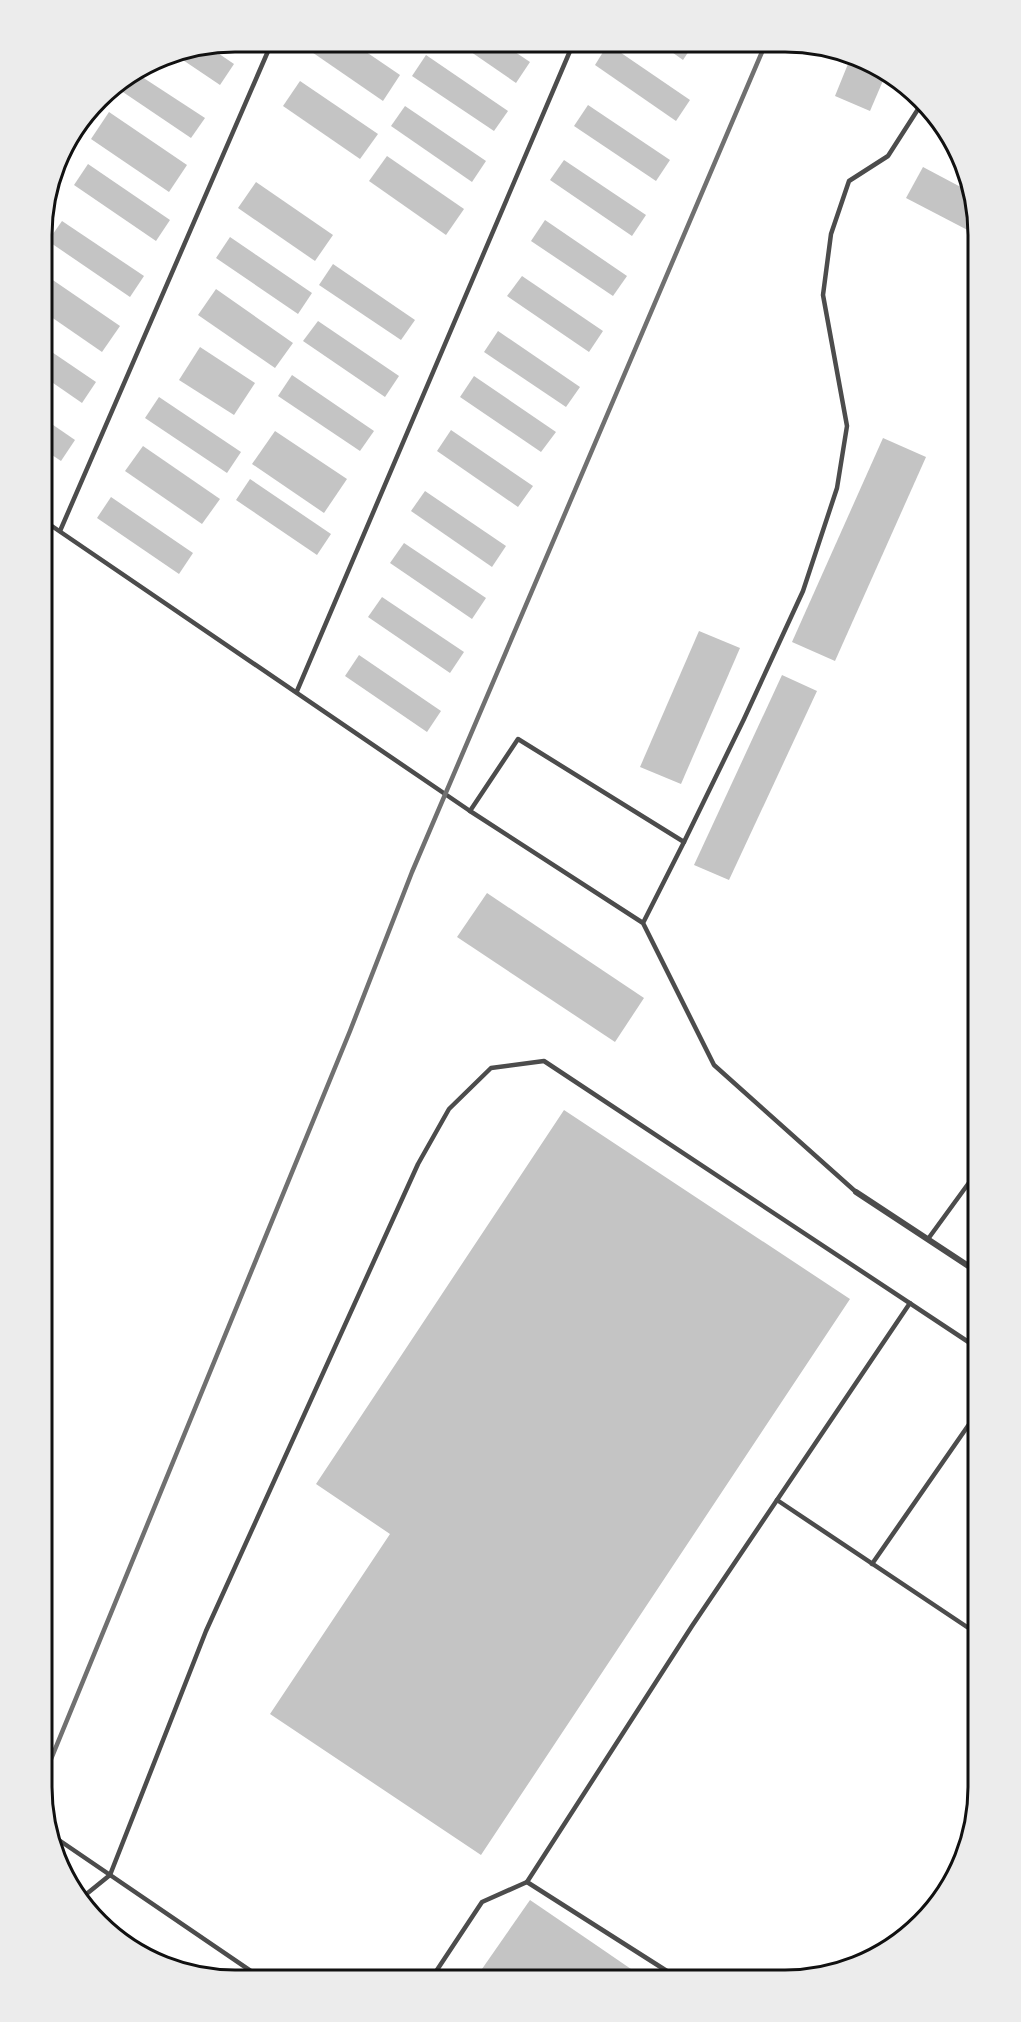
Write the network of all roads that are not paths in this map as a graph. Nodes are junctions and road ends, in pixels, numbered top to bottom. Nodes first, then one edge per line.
1 (569, 52) edge
2 (267, 53) edge
3 (918, 110) edge
4 (53, 526) edge
5 (60, 531) junction
6 (297, 691) junction
7 (470, 811) junction
8 (684, 842) junction
9 (643, 923) junction
10 (968, 1184) edge
11 (856, 1192) joint
12 (928, 1239) junction
13 (968, 1266) edge
14 (910, 1303) junction
15 (968, 1342) edge
16 (968, 1426) edge
17 (777, 1500) junction
18 (872, 1564) junction
19 (968, 1628) edge
20 (61, 1842) edge
21 (110, 1875) junction
22 (527, 1882) junction
23 (87, 1894) edge
24 (249, 1970) edge
25 (437, 1970) edge
26 (665, 1970) edge

1 - 6 lane
2 - 5 lane
3 - 8 lane
4 - 5 lane
5 - 6 lane
6 - 7 lane
7 - 8 lane
7 - 9 lane
8 - 9 lane
9 - 11 lane
10 - 12 lane
11 - 12 street
12 - 13 street
14 - 15 lane
14 - 17 lane
14 - 21 lane
16 - 18 lane
17 - 18 lane
17 - 22 lane
18 - 19 lane
20 - 21 lane
21 - 23 lane
21 - 24 lane
22 - 25 lane
22 - 26 lane

